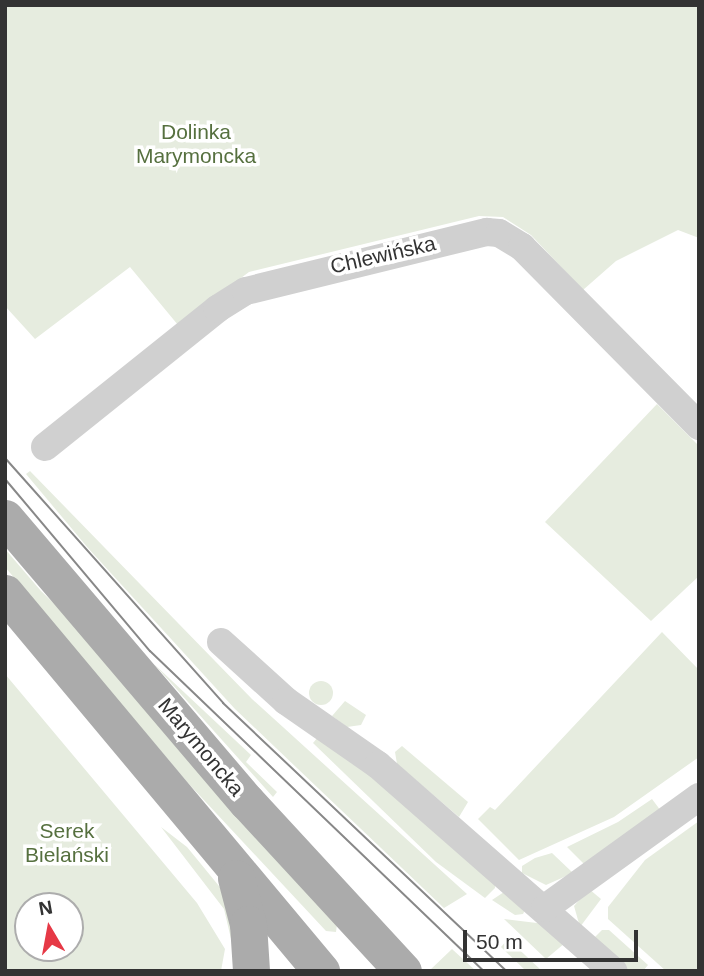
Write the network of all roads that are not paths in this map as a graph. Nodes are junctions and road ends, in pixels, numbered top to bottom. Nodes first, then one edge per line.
1 (699, 426) edge
2 (44, 447) dead end
3 (5, 518) edge
4 (5, 593) edge
5 (221, 642) dead end
6 (699, 797) edge
7 (234, 866) junction
8 (545, 908) junction
9 (347, 911) junction
10 (310, 958) edge
11 (251, 971) edge
12 (403, 971) edge
13 (613, 971) edge

1 - 2 street, Chlewińska
3 - 9 main road, Marymoncka
4 - 7 main road
5 - 8 street
6 - 8 street
7 - 10 main road
7 - 11 main road
8 - 13 street
9 - 10 main road
9 - 12 main road, Marymoncka

